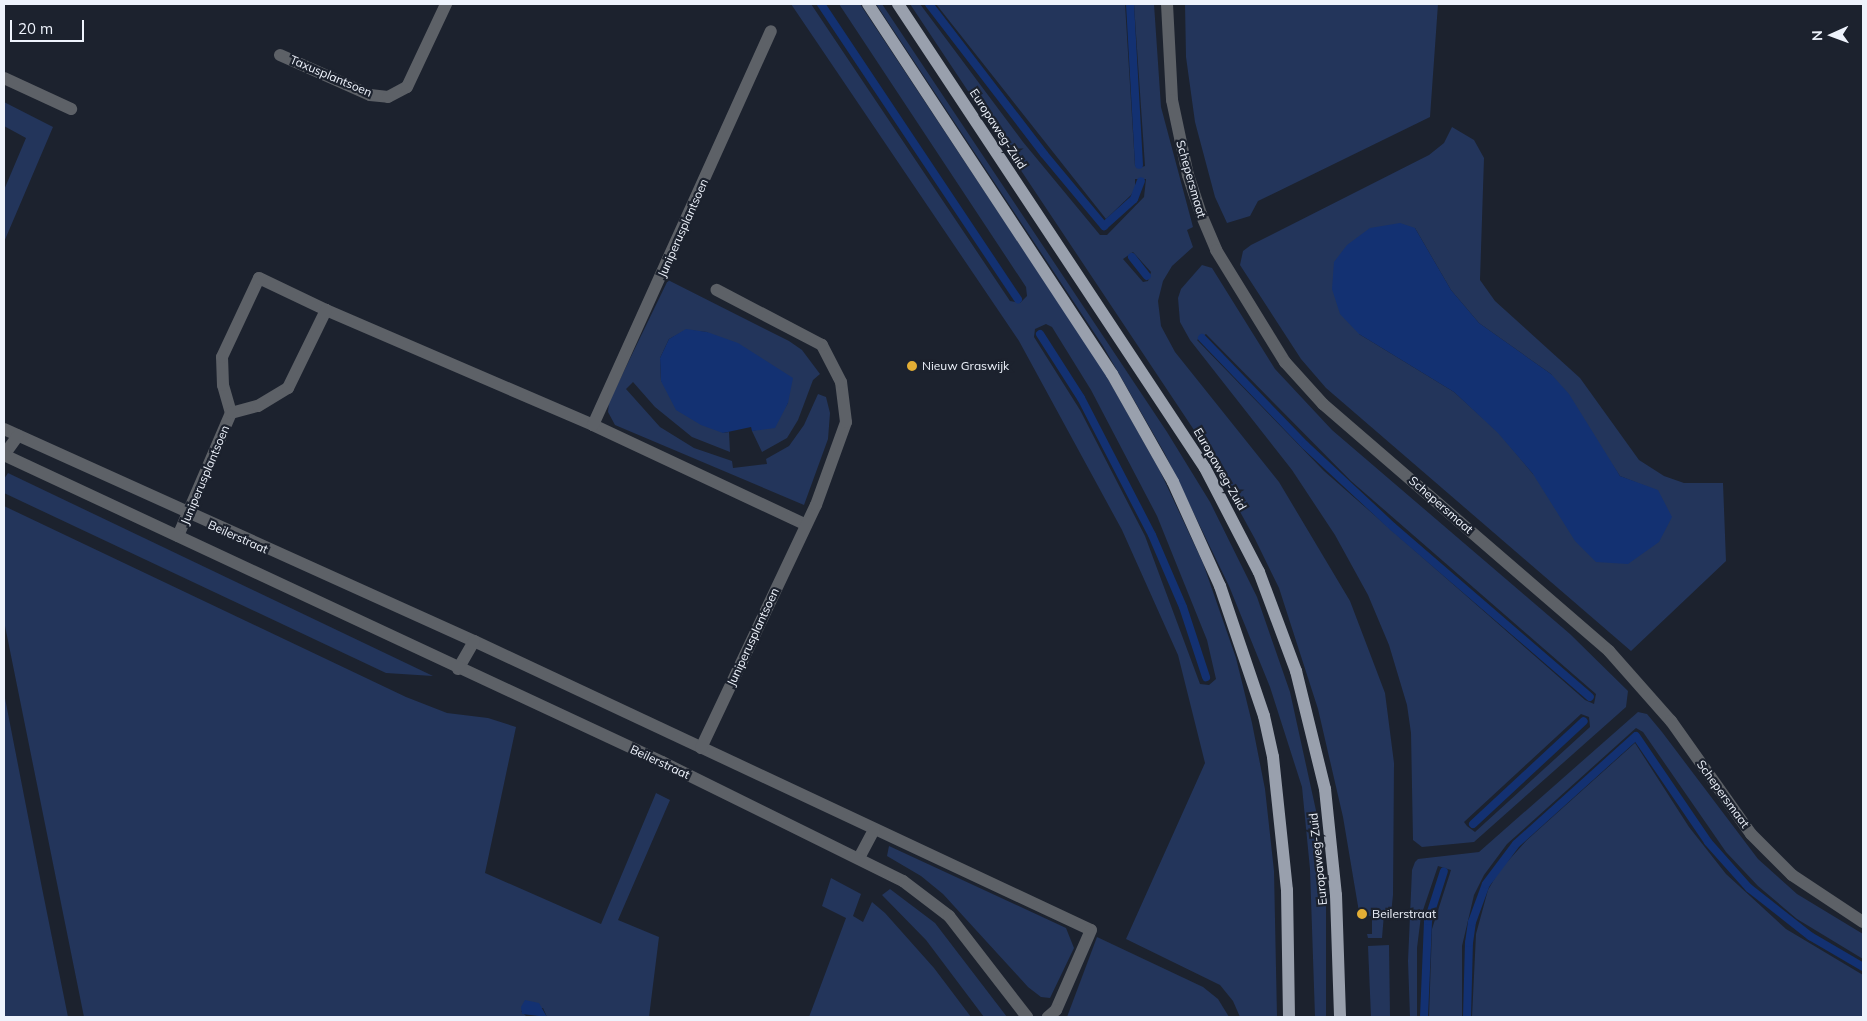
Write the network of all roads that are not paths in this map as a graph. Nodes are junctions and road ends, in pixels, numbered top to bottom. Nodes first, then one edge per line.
1 (446, 4) edge
2 (868, 4) edge
3 (898, 4) edge
4 (1167, 4) edge
5 (771, 32) dead end
6 (280, 55) dead end
7 (4, 78) edge
8 (71, 110) dead end
9 (717, 290) dead end
10 (326, 310) junction
11 (232, 413) junction
12 (593, 425) junction
13 (4, 429) edge
14 (18, 436) junction
15 (4, 455) edge
16 (188, 515) junction
17 (806, 526) junction
18 (178, 536) junction
19 (474, 641) junction
20 (458, 669) junction
21 (701, 748) junction
22 (874, 830) junction
23 (859, 858) junction
24 (1863, 922) edge
25 (1027, 1017) edge
26 (1048, 1017) edge
27 (1289, 1017) edge
28 (1340, 1017) edge

1 - 6 street, Taxusplantsoen
2 - 27 main road
3 - 28 main road, Europaweg-Zuid
4 - 24 street, Schepersmaat
5 - 12 street, Juniperusplantsoen
7 - 8 street
9 - 17 street, Juniperusplantsoen
10 - 11 street, Juniperusplantsoen
10 - 11 street, Juniperusplantsoen
10 - 12 street, Juniperusplantsoen
11 - 16 street, Juniperusplantsoen
12 - 17 street, Juniperusplantsoen
13 - 14 street, Beilerstraat
14 - 15 street
14 - 16 street, Beilerstraat
15 - 18 street, Beilerstraat
16 - 18 street, Juniperusplantsoen
16 - 19 street, Beilerstraat
17 - 21 street, Juniperusplantsoen
18 - 20 street, Beilerstraat
19 - 20 street
19 - 21 street, Beilerstraat
20 - 23 street, Beilerstraat
21 - 22 street, Beilerstraat
22 - 23 street
22 - 26 street, Beilerstraat
23 - 25 street, Beilerstraat

